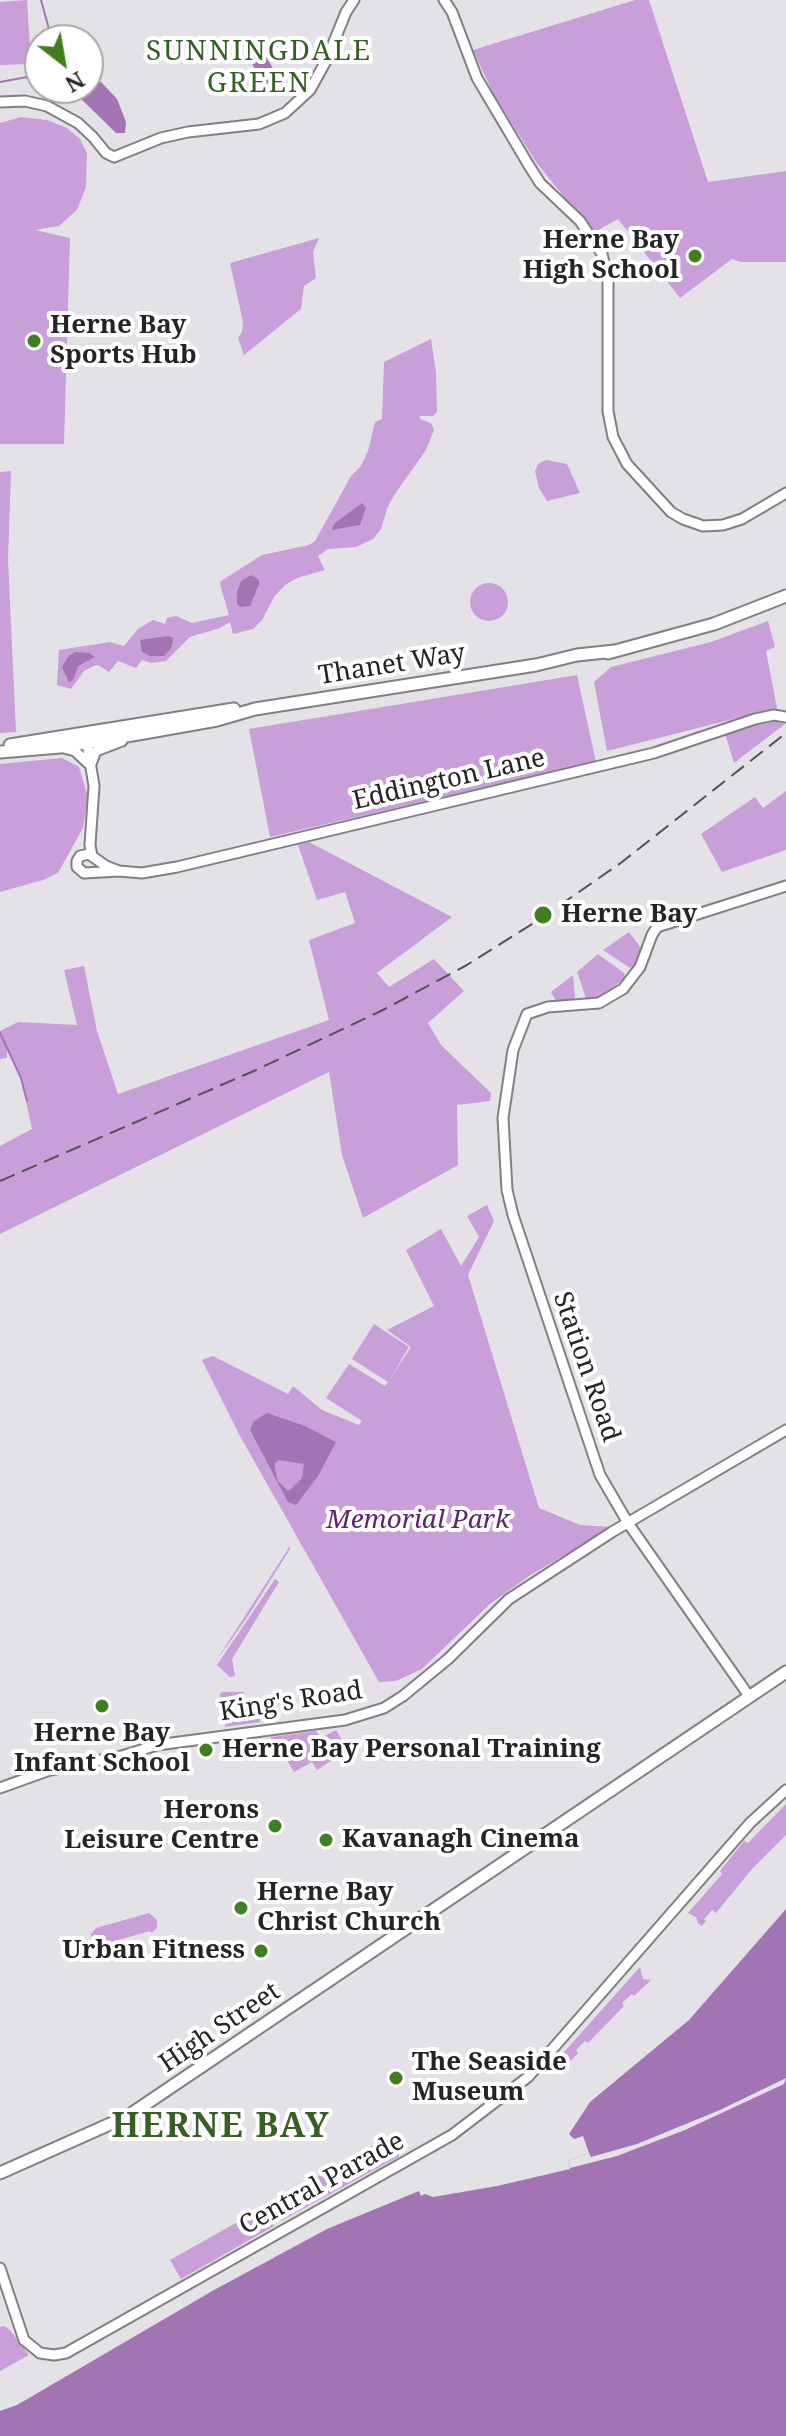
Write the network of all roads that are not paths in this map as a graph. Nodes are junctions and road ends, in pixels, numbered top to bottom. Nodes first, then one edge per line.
1 (354, 0) edge
2 (444, 0) edge
3 (1, 102) edge
4 (786, 493) edge
5 (786, 596) edge
6 (247, 710) junction
7 (786, 717) edge
8 (144, 733) junction
9 (86, 738) junction
10 (60, 747) junction
11 (0, 750) edge
12 (90, 765) junction
13 (93, 825) junction
14 (80, 856) junction
15 (94, 857) junction
16 (119, 871) junction
17 (91, 872) junction
18 (786, 886) edge
19 (786, 1430) edge
20 (628, 1523) junction
21 (786, 1672) edge
22 (749, 1696) junction
23 (0, 1788) edge
24 (786, 1790) edge
25 (0, 2173) edge
26 (0, 2268) edge

1 - 3 street
2 - 4 street
5 - 6 main road, Thanet Way
6 - 8 main road, Thanet Way
6 - 9 main road, Thanet Way
7 - 16 street, Eddington Lane
8 - 9 main road, Thanet Way
8 - 12 street
9 - 10 main road, Thanet Way
9 - 11 main road, Thanet Way
9 - 12 street
10 - 11 main road, Thanet Way
10 - 12 street
12 - 13 street
13 - 14 street
13 - 15 street
14 - 15 street
14 - 17 street
15 - 16 street, Eddington Lane
15 - 17 street
16 - 17 street, Eddington Lane
18 - 20 street, Station Road
19 - 20 street, King's Road
20 - 22 street, Station Road
20 - 23 street, King's Road
21 - 22 main road, High Street
22 - 25 main road, High Street
24 - 26 street, Central Parade

